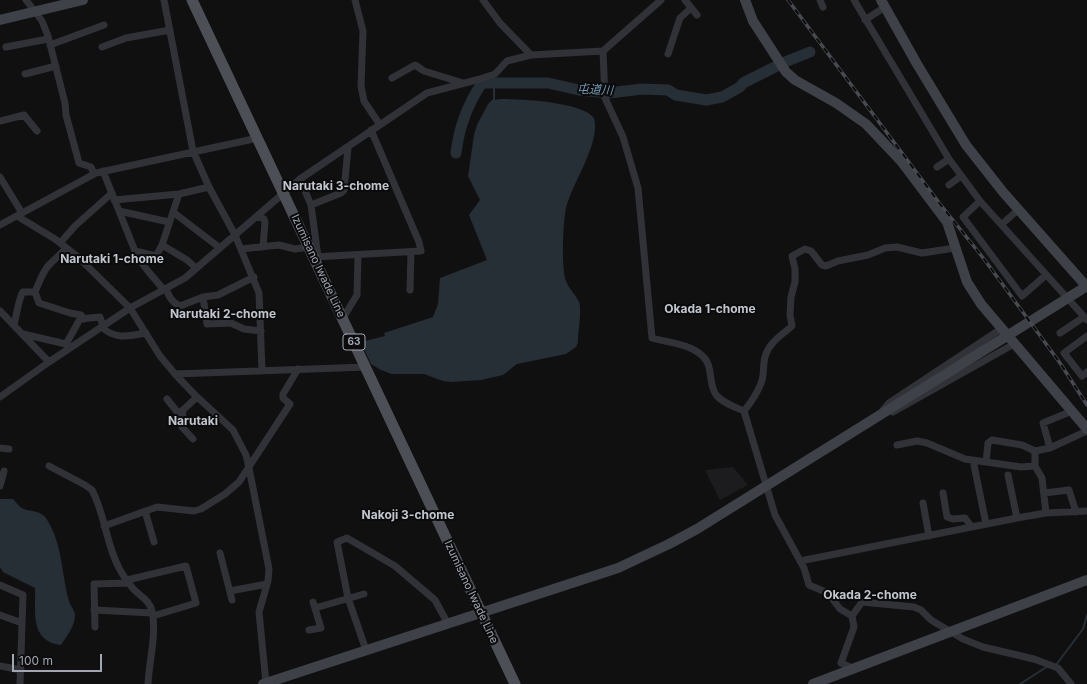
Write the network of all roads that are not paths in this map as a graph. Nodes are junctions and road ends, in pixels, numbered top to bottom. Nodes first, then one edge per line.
1 (26, 0) edge
2 (83, 0) edge
3 (164, 0) edge
4 (192, 0) edge
5 (355, 0) edge
6 (483, 0) edge
7 (661, 0) edge
8 (685, 0) edge
9 (745, 0) edge
10 (820, 0) edge
11 (854, 0) edge
12 (57, 3) edge
13 (883, 4) edge
14 (691, 8) junction
15 (823, 8) dead end
16 (35, 11) junction
17 (697, 15) dead end
18 (0, 20) edge
19 (865, 20) junction
20 (104, 25) dead end
21 (170, 30) junction
22 (49, 42) junction
23 (6, 47) dead end
24 (102, 47) dead end
25 (603, 51) junction
26 (668, 54) dead end
27 (531, 55) junction
28 (56, 66) junction
29 (24, 74) dead end
30 (392, 78) dead end
31 (464, 84) junction
32 (0, 121) edge
33 (380, 125) junction
34 (371, 130) junction
35 (37, 131) dead end
36 (258, 138) junction
37 (348, 148) junction
38 (193, 151) junction
39 (949, 159) junction
40 (937, 168) dead end
41 (103, 171) junction
42 (94, 174) junction
43 (961, 176) junction
44 (0, 177) edge
45 (300, 179) junction
46 (949, 184) dead end
47 (209, 187) junction
48 (283, 192) junction
49 (179, 194) junction
50 (113, 196) junction
51 (980, 201) junction
52 (311, 205) junction
53 (1018, 209) junction
54 (119, 211) junction
55 (173, 212) junction
56 (20, 215) junction
57 (257, 216) junction
58 (169, 222) junction
59 (1002, 224) junction
60 (0, 225) edge
61 (235, 235) junction
62 (60, 243) junction
63 (162, 245) junction
64 (263, 247) junction
65 (309, 247) junction
66 (66, 248) junction
67 (220, 248) junction
68 (955, 248) junction
69 (241, 249) junction
70 (135, 251) junction
71 (411, 252) junction
72 (358, 255) junction
73 (316, 257) junction
74 (196, 268) junction
75 (1046, 275) junction
76 (254, 277) junction
77 (1087, 286) edge
78 (165, 289) junction
79 (410, 290) dead end
80 (35, 292) junction
81 (203, 297) junction
82 (130, 308) junction
83 (0, 311) edge
84 (343, 318) junction
85 (84, 319) junction
86 (1086, 319) edge
87 (14, 325) junction
88 (102, 326) junction
89 (1001, 329) junction
90 (261, 331) junction
91 (146, 333) junction
92 (1060, 333) dead end
93 (23, 334) junction
94 (1087, 336) edge
95 (1014, 344) junction
96 (68, 346) junction
97 (49, 362) junction
98 (366, 367) junction
99 (298, 369) junction
100 (262, 371) junction
101 (1087, 372) edge
102 (175, 374) junction
103 (197, 397) junction
104 (0, 398) edge
105 (167, 399) dead end
106 (183, 410) junction
107 (744, 411) junction
108 (1072, 411) junction
109 (877, 416) junction
110 (1087, 430) edge
111 (193, 439) dead end
112 (897, 445) dead end
113 (0, 448) edge
114 (1050, 448) junction
115 (9, 449) dead end
116 (1035, 451) junction
117 (986, 462) junction
118 (974, 465) dead end
119 (49, 466) dead end
120 (1034, 466) junction
121 (249, 468) junction
122 (4, 471) dead end
123 (1008, 475) dead end
124 (0, 486) edge
125 (765, 486) junction
126 (943, 493) dead end
127 (1044, 493) junction
128 (923, 503) dead end
129 (145, 511) junction
130 (1087, 511) edge
131 (1076, 512) junction
132 (1046, 513) junction
133 (1017, 518) junction
134 (986, 524) junction
135 (104, 526) junction
136 (971, 526) junction
137 (930, 536) junction
138 (154, 542) dead end
139 (220, 553) dead end
140 (800, 562) junction
141 (1087, 580) edge
142 (128, 581) junction
143 (268, 584) junction
144 (0, 585) edge
145 (230, 591) junction
146 (364, 594) dead end
147 (348, 598) junction
148 (232, 600) dead end
149 (94, 610) junction
150 (481, 613) junction
151 (152, 614) junction
152 (0, 615) edge
153 (852, 616) junction
154 (22, 623) junction
155 (448, 624) junction
156 (95, 627) dead end
157 (310, 630) dead end
158 (951, 631) junction
159 (366, 650) junction
160 (0, 666) edge
161 (21, 670) junction
162 (851, 670) junction
163 (20, 684) edge
164 (148, 684) edge
165 (264, 684) edge
166 (515, 684) edge
167 (813, 684) edge
168 (1071, 684) edge

1 - 16 street
2 - 12 street
3 - 21 street
4 - 36 main road, Izumisano Iwade Line / 63
5 - 33 street
6 - 27 street
7 - 25 street
8 - 14 street
9 - 68 street
10 - 15 street
11 - 19 street
12 - 16 street
13 - 19 street
13 - 53 street
14 - 17 street
14 - 26 street
16 - 18 street
16 - 22 street
19 - 39 street
20 - 22 street
21 - 24 street
21 - 38 street
22 - 23 street
22 - 28 street
25 - 27 street
25 - 107 street
27 - 31 street
28 - 29 street
28 - 42 street
30 - 31 street
31 - 33 street
32 - 35 street
33 - 34 street
34 - 37 street
34 - 71 street
36 - 38 street
36 - 48 main road, Izumisano Iwade Line / 63
37 - 45 street
37 - 52 street
38 - 41 street
38 - 47 street
39 - 40 street
39 - 43 street
41 - 42 street
41 - 50 street
42 - 56 street
43 - 46 street
43 - 51 street
44 - 56 street
45 - 48 street
45 - 52 street
47 - 49 street
47 - 61 street
48 - 57 street
48 - 65 main road, Izumisano Iwade Line / 63
49 - 50 street
49 - 55 street
50 - 54 street
50 - 62 street
51 - 59 street
51 - 75 street
52 - 73 street
53 - 59 street
53 - 77 street
54 - 58 street
54 - 70 street
55 - 58 street
55 - 67 street
56 - 60 street
56 - 62 street
57 - 61 street
57 - 64 street
58 - 63 street
59 - 75 street
61 - 67 street
61 - 69 street
62 - 66 street
63 - 70 street
63 - 74 street
64 - 65 street
64 - 69 street
65 - 73 main road, Izumisano Iwade Line / 63
66 - 80 street
66 - 82 street
67 - 74 street
68 - 89 street
68 - 107 street
69 - 76 street
70 - 78 street
71 - 72 street
71 - 79 street
72 - 73 street
72 - 84 street
73 - 84 main road, Izumisano Iwade Line / 63
74 - 78 street
75 - 86 street
76 - 81 street
76 - 90 street
77 - 109 street
78 - 81 street
78 - 82 street
80 - 85 street
80 - 87 street
81 - 90 street
82 - 88 street
82 - 91 street
83 - 87 street
84 - 98 main road, Izumisano Iwade Line / 63
85 - 88 street
85 - 96 street
86 - 92 street
87 - 93 street
88 - 91 street
88 - 96 street
89 - 95 street
89 - 109 street
90 - 100 street
91 - 102 street
93 - 96 street
93 - 97 street
94 - 101 street
95 - 108 street
95 - 109 street
96 - 97 street
97 - 104 street
98 - 99 street
98 - 150 main road, Izumisano Iwade Line / 63
99 - 100 street
99 - 121 street
100 - 102 street
102 - 103 street
103 - 106 street
103 - 121 street
105 - 106 street
106 - 111 street
107 - 125 street
108 - 110 street
108 - 114 street
109 - 125 street
110 - 114 street
112 - 117 street
113 - 115 street
114 - 116 street
116 - 117 street
116 - 120 street
117 - 120 street
118 - 134 street
119 - 135 street
120 - 127 street
121 - 129 street
121 - 143 street
122 - 124 street
123 - 133 street
125 - 140 street
125 - 150 street
126 - 136 street
127 - 131 street
127 - 132 street
128 - 137 street
129 - 135 street
129 - 138 street
130 - 131 street
131 - 132 street
132 - 133 street
133 - 134 street
134 - 136 street
135 - 142 street
136 - 137 street
137 - 140 street
139 - 145 street
140 - 153 street
141 - 158 street
142 - 149 street
142 - 151 street
142 - 151 street
143 - 145 street
143 - 165 street
144 - 154 street
145 - 148 street
146 - 147 street
147 - 155 street
147 - 157 street
147 - 159 street
149 - 151 street
149 - 156 street
150 - 155 street
150 - 166 main road, Izumisano Iwade Line / 63
151 - 164 street
152 - 154 street
153 - 158 street
153 - 162 street
154 - 161 street
155 - 159 street
158 - 162 street
158 - 168 street
159 - 165 street
160 - 161 street
161 - 163 street
162 - 167 street

